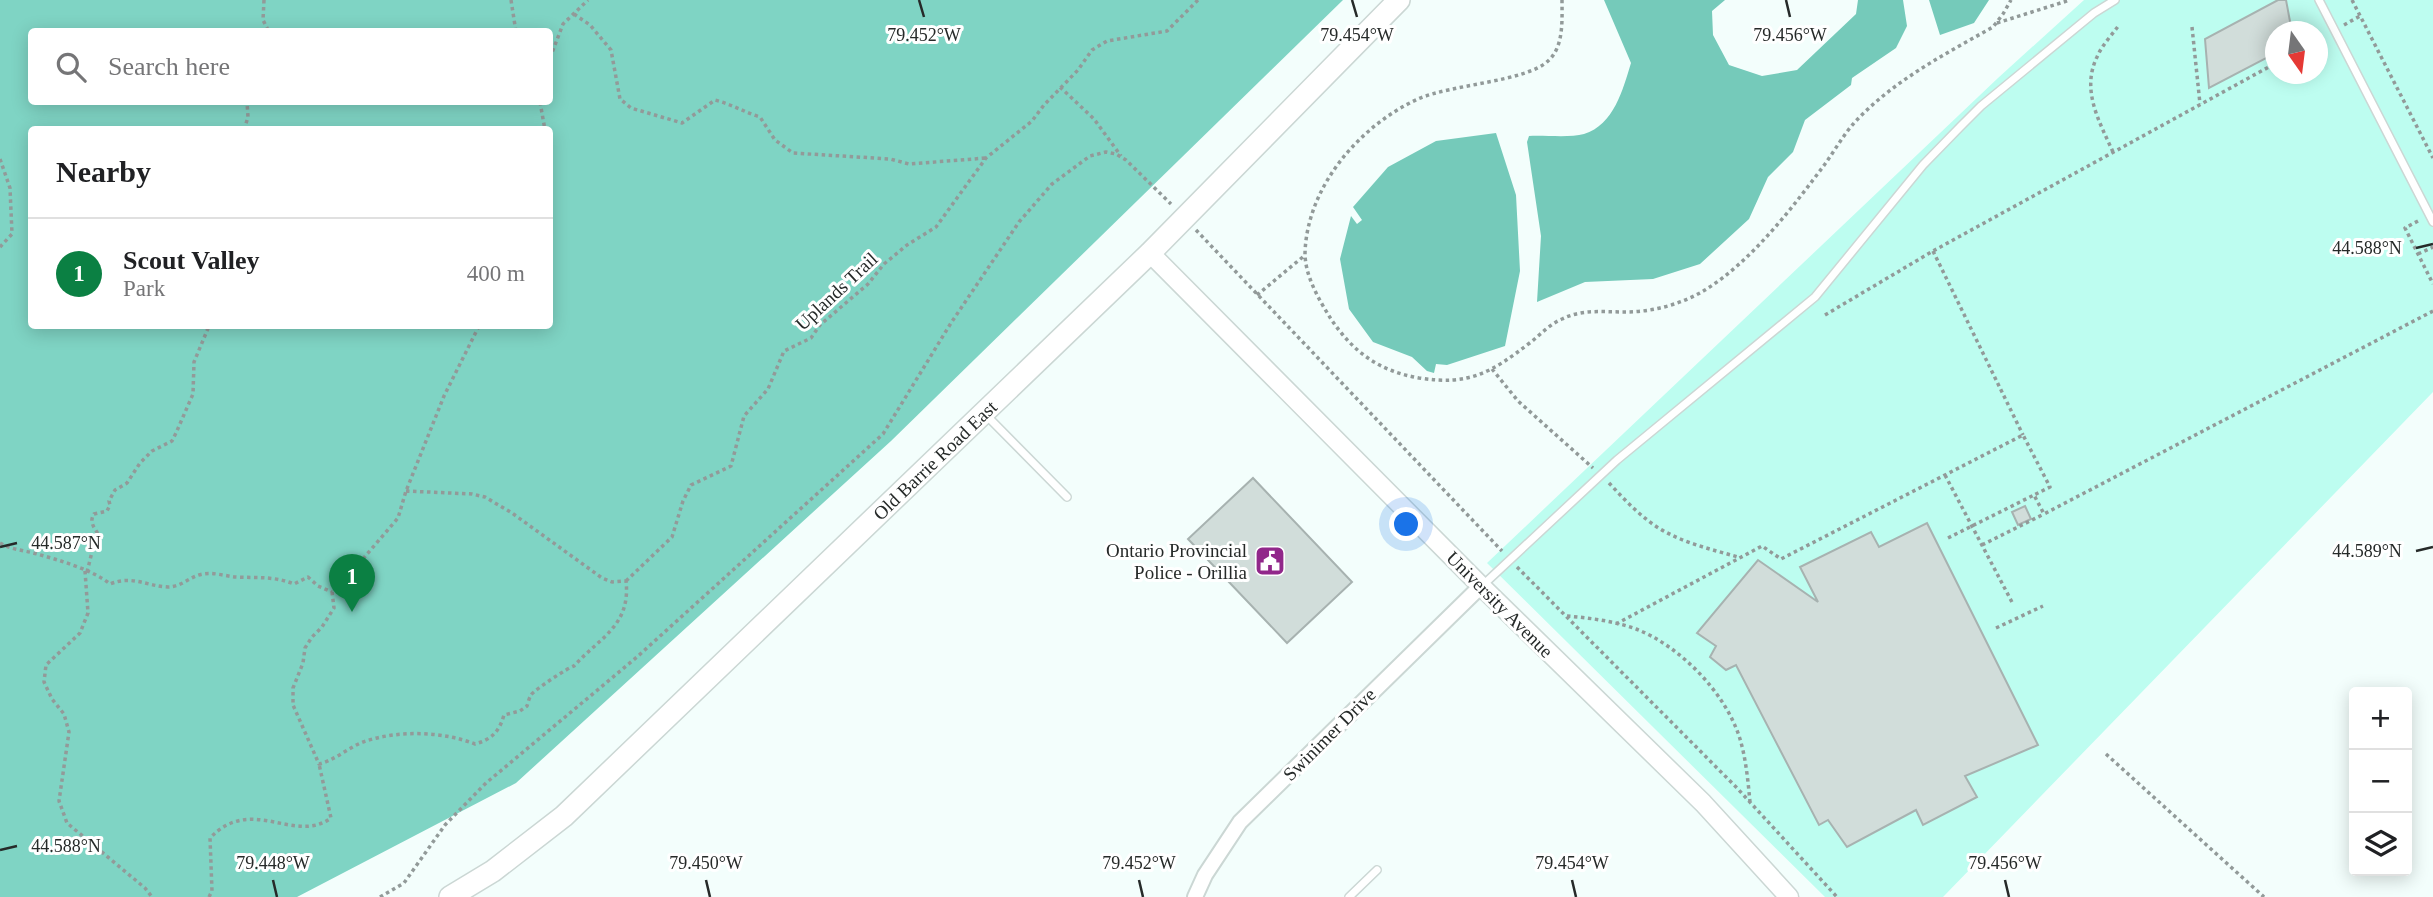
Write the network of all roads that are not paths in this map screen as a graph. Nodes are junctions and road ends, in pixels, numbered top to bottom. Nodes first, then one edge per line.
1 (1399, 0) edge
2 (2115, 0) edge
3 (2319, 0) edge
4 (2431, 219) edge
5 (1150, 253) junction
6 (984, 413) junction
7 (1067, 497) dead end
8 (1481, 586) junction
9 (1377, 870) dead end
10 (450, 897) edge
11 (1195, 897) edge
12 (1349, 897) edge
13 (1789, 897) edge

1 - 5 main road, Old Barrie Road East
2 - 8 lane
3 - 4 lane
5 - 6 main road, Old Barrie Road East
5 - 8 street, University Avenue
6 - 7 lane
6 - 10 main road, Old Barrie Road East
8 - 11 street, Swinimer Drive
8 - 13 street, University Avenue
9 - 12 lane

